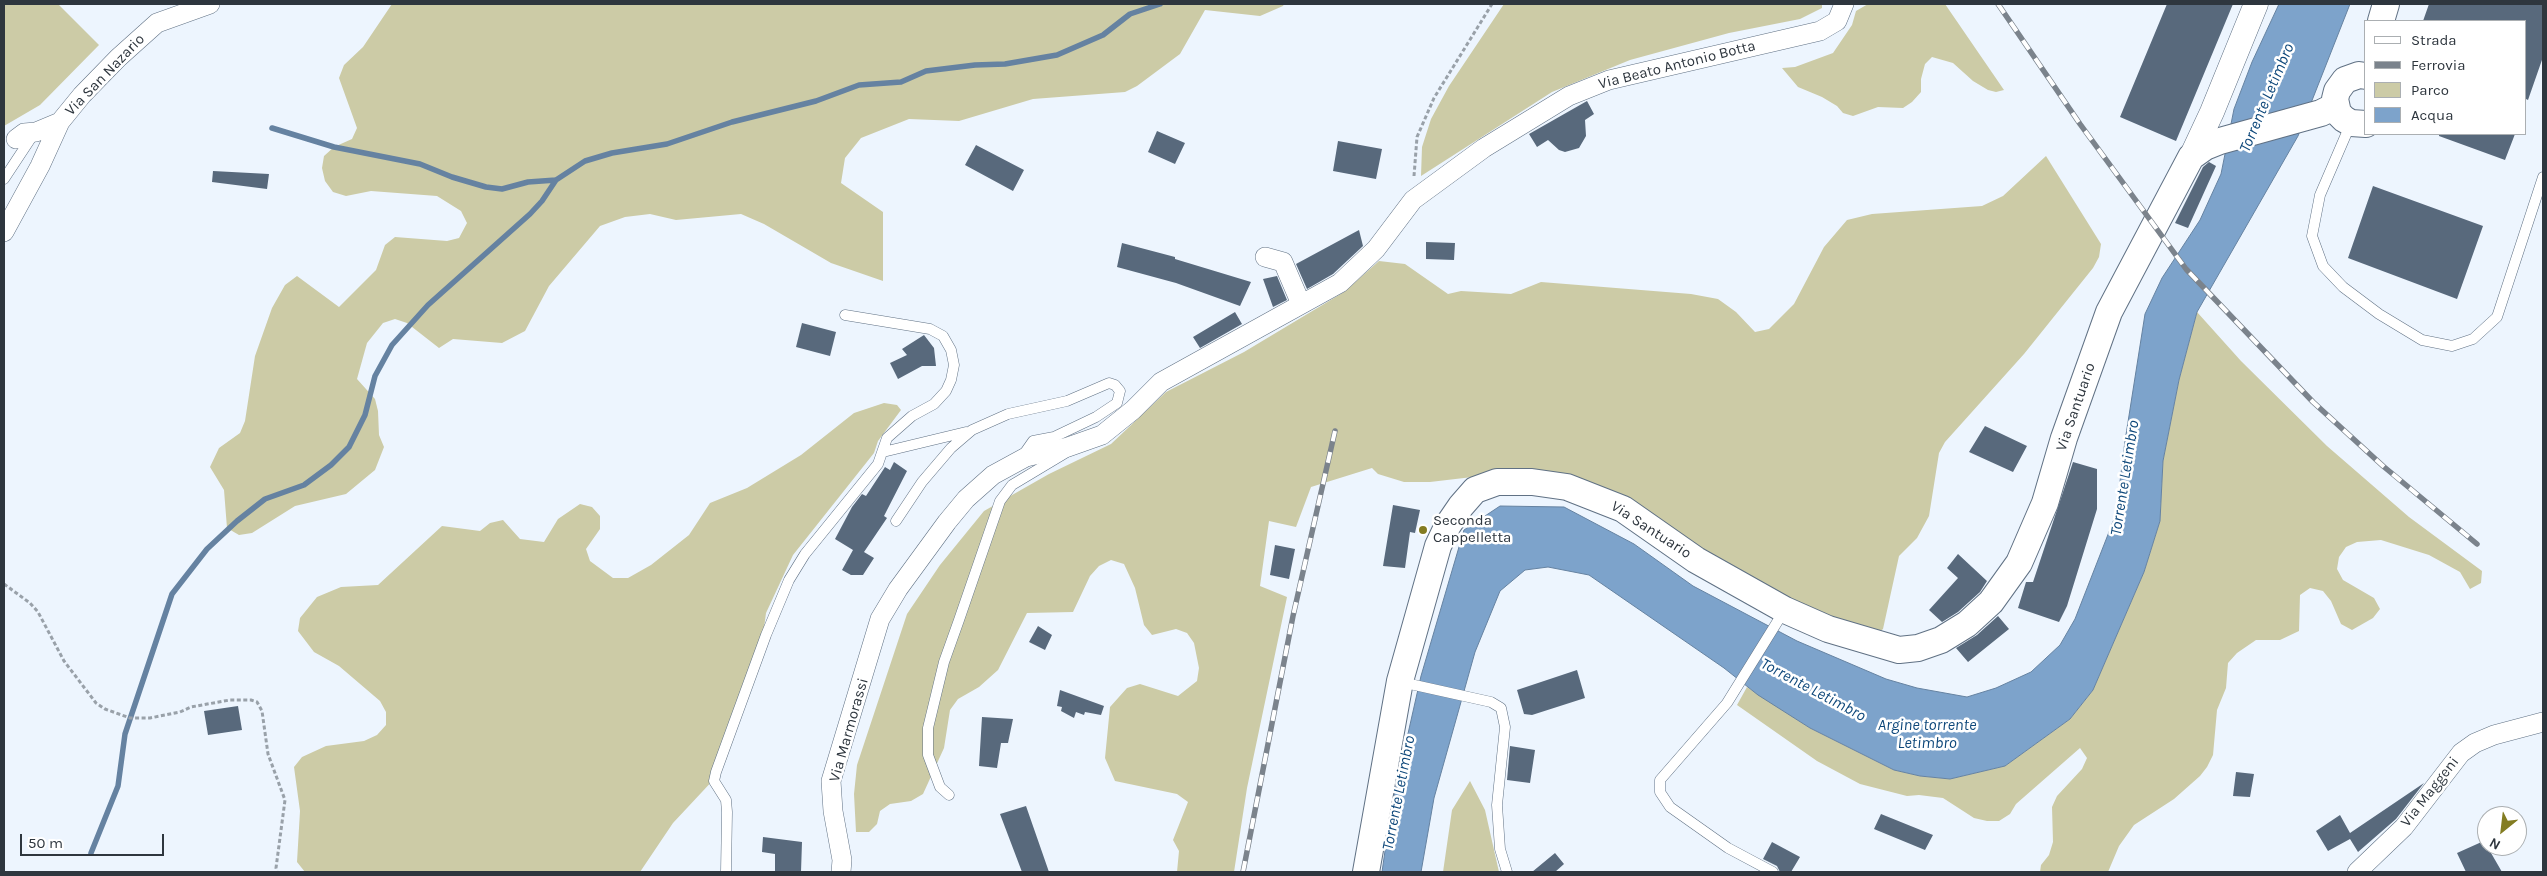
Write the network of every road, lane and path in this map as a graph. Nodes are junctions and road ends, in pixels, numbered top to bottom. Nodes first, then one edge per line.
1 (210, 4) edge
2 (1492, 4) edge
3 (1844, 4) edge
4 (2256, 4) edge
5 (2386, 4) edge
6 (2380, 20) edge
7 (2361, 70) edge
8 (2341, 117) edge
9 (60, 122) junction
10 (36, 132) junction
11 (16, 139) dead end
12 (2192, 157) junction
13 (2543, 177) edge
14 (4, 179) edge
15 (1420, 195) junction
16 (4, 232) edge
17 (1265, 258) dead end
18 (1301, 304) junction
19 (845, 315) dead end
20 (972, 430) junction
21 (1068, 447) junction
22 (883, 452) junction
23 (1026, 457) junction
24 (896, 521) dead end
25 (4, 584) edge
26 (1781, 617) junction
27 (880, 619) joint
28 (1405, 683) junction
29 (2543, 722) edge
30 (950, 795) dead end
31 (277, 872) edge
32 (726, 872) edge
33 (841, 872) edge
34 (1366, 872) edge
35 (1507, 872) edge
36 (1773, 872) edge
37 (2356, 872) edge

1 - 9 street, Via San Nazario
2 - 15 path
3 - 15 street, Via Beato Antonio Botta
4 - 12 street, Via Santuario
5 - 6 main road
7 - 8 main road
8 - 12 main road
8 - 13 lane
9 - 10 street
9 - 16 street, Via San Nazario
10 - 11 street
10 - 14 lane
12 - 26 main road, Via Santuario
15 - 18 street, Via Beato Antonio Botta
17 - 18 street
18 - 21 street, Via Beato Antonio Botta
19 - 22 lane
20 - 22 lane
20 - 23 lane
20 - 24 lane
21 - 23 street, Via Beato Antonio Botta
21 - 30 lane
22 - 32 lane
23 - 27 street, Via Beato Antonio Botta
25 - 31 path
26 - 28 main road, Via Santuario
26 - 36 lane
27 - 33 street, Via Marmorassi
28 - 34 main road, Via Santuario
28 - 35 lane
29 - 37 street, Via Maggeni

